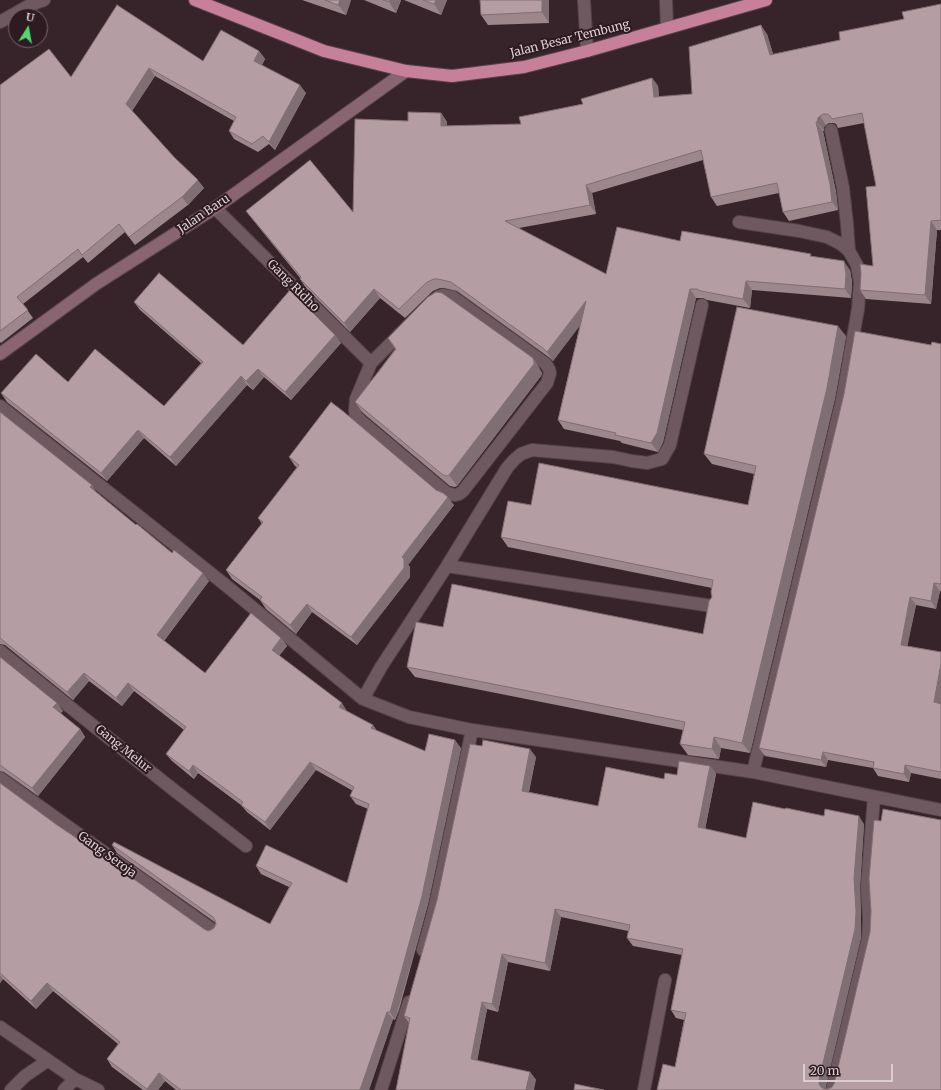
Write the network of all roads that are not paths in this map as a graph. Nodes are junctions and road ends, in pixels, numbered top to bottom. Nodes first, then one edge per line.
1 (44, 0) edge
2 (195, 0) edge
3 (584, 0) edge
4 (666, 0) edge
5 (766, 0) edge
6 (0, 22) edge
7 (667, 28) junction
8 (587, 51) junction
9 (406, 71) junction
10 (832, 130) edge
11 (215, 208) junction
12 (739, 222) dead end
13 (849, 251) junction
14 (702, 305) edge
15 (0, 354) edge
16 (371, 363) junction
17 (0, 406) edge
18 (447, 566) junction
19 (712, 606) edge
20 (0, 651) edge
21 (363, 699) junction
22 (472, 730) junction
23 (753, 772) junction
24 (0, 778) edge
25 (874, 797) junction
26 (941, 810) edge
27 (246, 846) dead end
28 (214, 931) edge
29 (420, 959) edge
30 (665, 980) dead end
31 (412, 990) edge
32 (0, 1027) edge
33 (47, 1061) junction
34 (75, 1080) junction
35 (11, 1090) edge
36 (64, 1090) edge
37 (98, 1090) edge
38 (381, 1090) edge
39 (644, 1090) edge
40 (832, 1090) edge

1 - 6 street
2 - 9 highway, Jalan Besar Tembung
3 - 8 street
4 - 7 street
5 - 7 highway, Jalan Besar Tembung
7 - 8 highway, Jalan Besar Tembung
8 - 9 highway, Jalan Besar Tembung
9 - 11 main road, Jalan Baru
10 - 13 street
11 - 15 main road, Jalan Baru
11 - 16 street, Gang Ridho
12 - 13 street
13 - 23 street
14 - 18 street
16 - 16 street
17 - 21 street
18 - 19 street
18 - 21 street
20 - 27 street, Gang Melur
21 - 22 street
22 - 23 street
22 - 29 street
23 - 25 street
24 - 28 street, Gang Seroja
25 - 26 street
25 - 40 street
30 - 39 street
31 - 38 street
32 - 33 street
33 - 34 street
33 - 35 street
34 - 36 street
34 - 37 street

